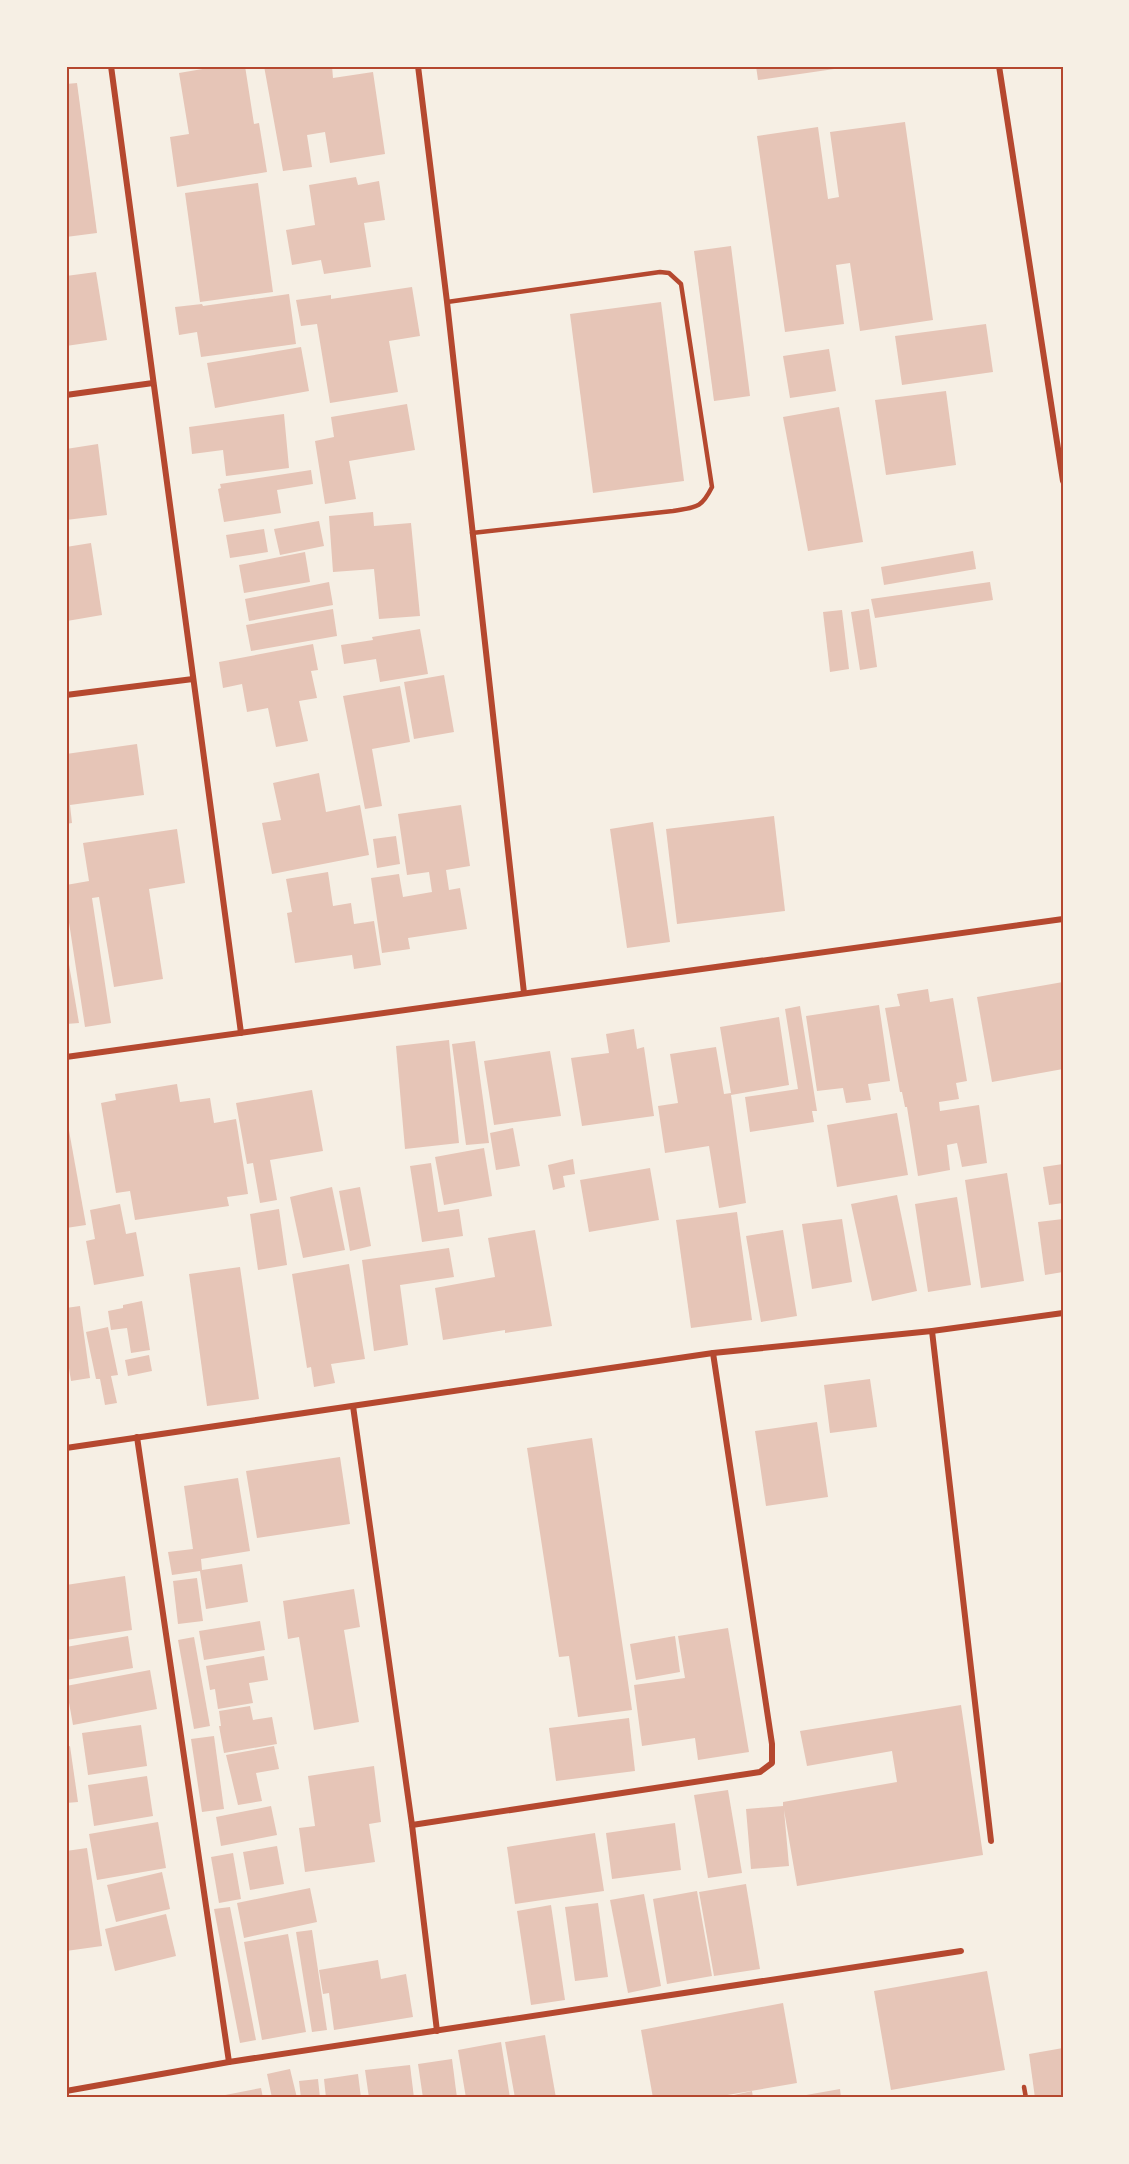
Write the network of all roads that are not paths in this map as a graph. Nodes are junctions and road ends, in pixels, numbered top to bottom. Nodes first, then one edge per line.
1 (111, 66) edge
2 (418, 66) edge
3 (999, 66) edge
4 (447, 302) junction
5 (153, 383) junction
6 (66, 394) edge
7 (1063, 481) edge
8 (472, 533) junction
9 (193, 679) junction
10 (66, 695) edge
11 (1063, 919) edge
12 (524, 993) junction
13 (241, 1033) junction
14 (66, 1057) edge
15 (1063, 1313) edge
16 (932, 1331) junction
17 (713, 1353) junction
18 (353, 1406) junction
19 (137, 1437) junction
20 (66, 1448) edge
21 (412, 1825) junction
22 (991, 1841) dead end
23 (961, 1951) dead end
24 (437, 2031) junction
25 (228, 2062) junction
26 (1024, 2087) dead end
27 (66, 2091) edge
28 (1026, 2098) edge

1 - 5 street
2 - 4 street
3 - 7 street
4 - 8 street
4 - 8 lane
5 - 6 street
5 - 9 street
8 - 12 street
9 - 10 street
9 - 13 street
11 - 12 street
12 - 13 street
13 - 14 street
15 - 16 street
16 - 17 street
16 - 22 street
17 - 18 street
17 - 21 street
18 - 19 street
18 - 21 street
19 - 20 street
19 - 25 street
21 - 24 street
23 - 24 street
24 - 25 street
25 - 27 street
26 - 28 lane

